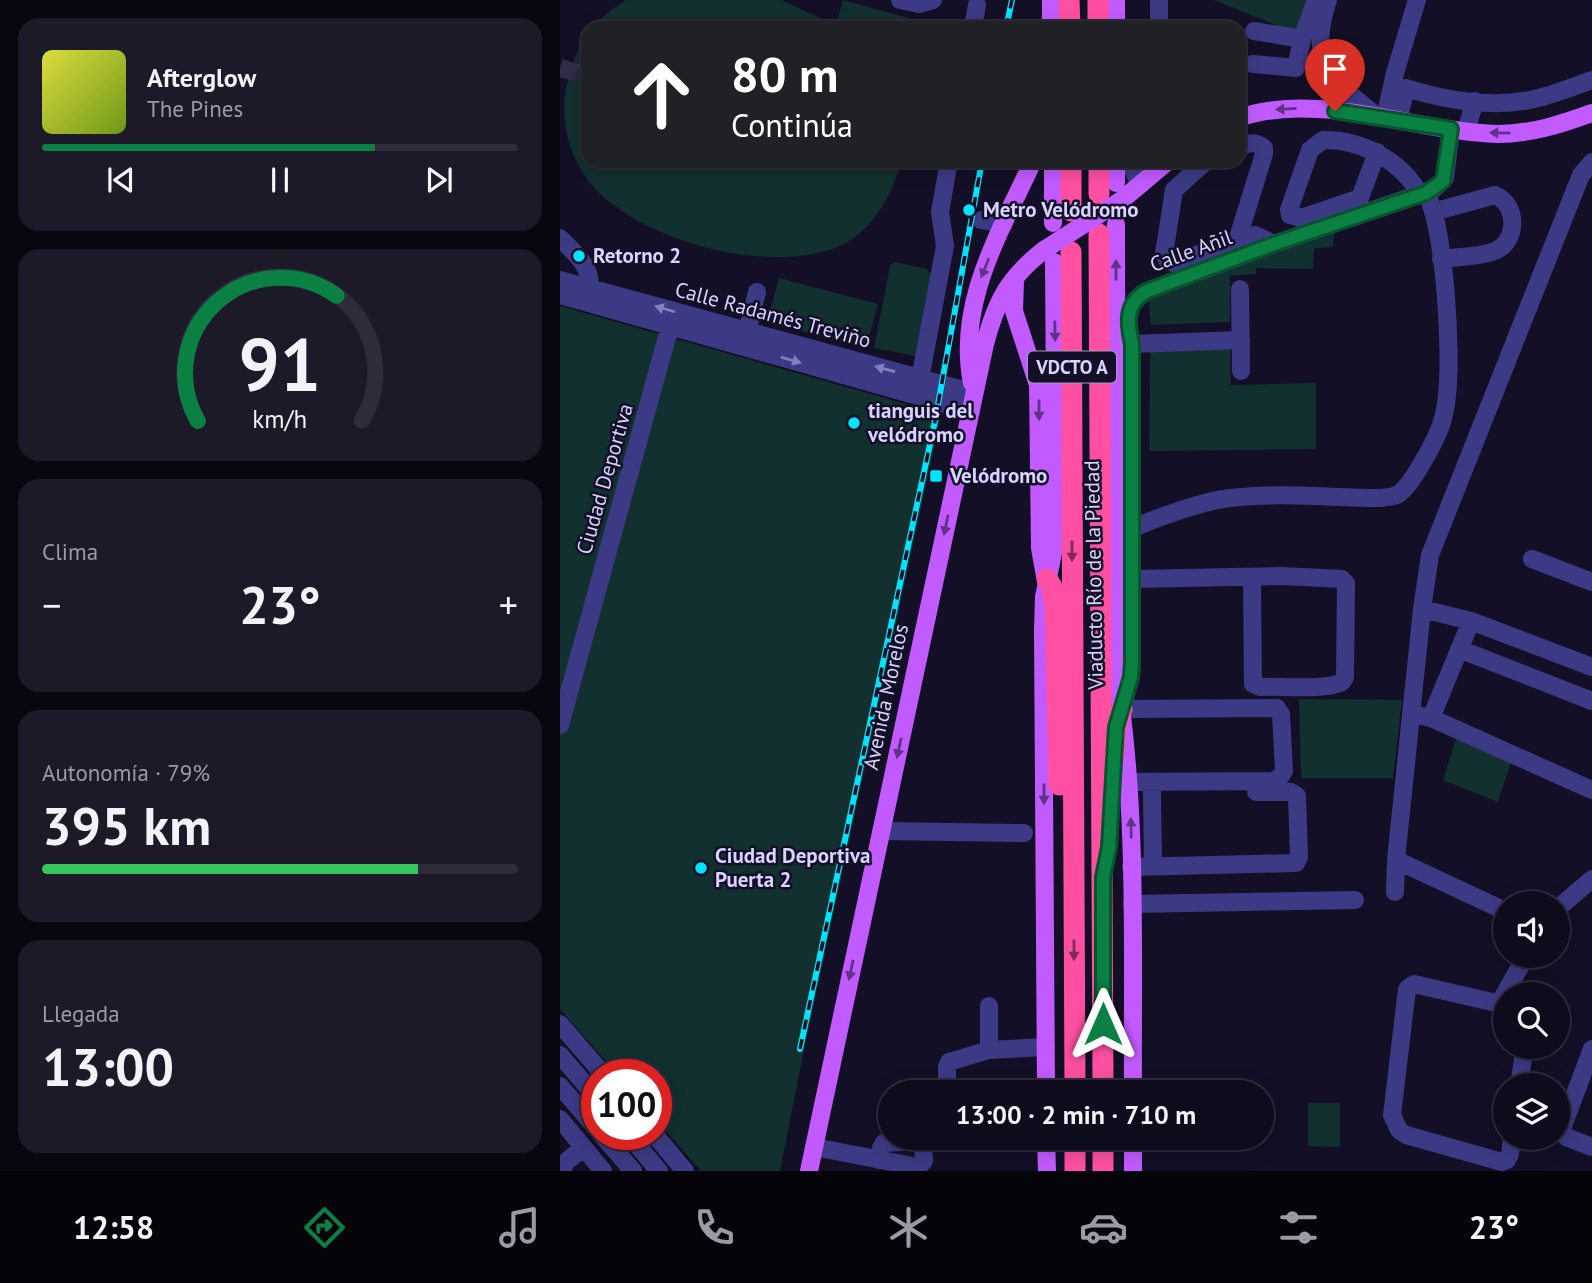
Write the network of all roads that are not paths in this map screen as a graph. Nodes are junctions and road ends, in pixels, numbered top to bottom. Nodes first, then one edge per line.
1 (900, 0) edge
2 (933, 0) edge
3 (1051, 0) edge
4 (1069, 0) edge
5 (1098, 0) edge
6 (1116, 0) edge
7 (1159, 0) edge
8 (1317, 0) edge
9 (1328, 0) edge
10 (1417, 0) edge
11 (977, 5) dead end
12 (974, 21) edge
13 (1051, 21) edge
14 (1070, 21) edge
15 (1098, 21) edge
16 (1116, 21) edge
17 (1159, 21) edge
18 (1254, 31) dead end
19 (1302, 39) junction
20 (1253, 64) dead end
21 (1592, 80) edge
22 (1475, 102) junction
23 (1592, 113) edge
24 (1246, 116) edge
25 (1387, 119) junction
26 (1458, 130) junction
27 (1246, 144) edge
28 (1377, 152) junction
29 (1592, 162) edge
30 (948, 168) edge
31 (1030, 168) edge
32 (1054, 168) edge
33 (1070, 168) edge
34 (1102, 168) edge
35 (1115, 168) edge
36 (1132, 168) edge
37 (1160, 168) edge
38 (1198, 168) edge
39 (1140, 185) junction
40 (1113, 192) junction
41 (1423, 194) junction
42 (1433, 212) junction
43 (1062, 217) joint
44 (981, 220) dead end
45 (1004, 224) junction
46 (1107, 229) joint
47 (560, 238) edge
48 (1237, 241) junction
49 (1274, 244) junction
50 (560, 252) edge
51 (1056, 255) junction
52 (579, 257) junction
53 (1441, 259) junction
54 (1017, 274) junction
55 (560, 280) edge
56 (1240, 289) dead end
57 (757, 292) dead end
58 (560, 295) edge
59 (589, 296) junction
60 (670, 326) junction
61 (747, 332) junction
62 (1241, 340) junction
63 (1132, 344) junction
64 (765, 345) junction
65 (1241, 371) dead end
66 (920, 379) junction
67 (972, 402) junction
68 (1131, 529) junction
69 (1532, 559) dead end
70 (1252, 577) junction
71 (1047, 579) junction
72 (1132, 579) junction
73 (1592, 582) edge
74 (1422, 608) junction
75 (1471, 621) junction
76 (1459, 649) junction
77 (1592, 667) edge
78 (1592, 701) edge
79 (1122, 709) junction
80 (1411, 714) junction
81 (1431, 718) junction
82 (560, 725) edge
83 (1130, 787) junction
84 (1592, 790) edge
85 (1152, 792) junction
86 (881, 831) junction
87 (1024, 833) dead end
88 (1396, 860) junction
89 (1153, 866) junction
90 (1131, 867) junction
91 (1103, 877) junction
92 (1592, 879) edge
93 (1395, 892) dead end
94 (1570, 898) edge
95 (1355, 900) dead end
96 (1132, 904) junction
97 (1493, 905) edge
98 (1074, 909) junction
99 (1493, 1003) edge
100 (989, 1006) dead end
101 (560, 1024) edge
102 (1046, 1047) junction
103 (989, 1049) junction
104 (1592, 1049) edge
105 (560, 1055) edge
106 (590, 1059) edge
107 (581, 1079) edge
108 (947, 1080) edge
109 (1046, 1080) edge
110 (1075, 1080) edge
111 (1103, 1080) edge
112 (1132, 1080) edge
113 (560, 1086) edge
114 (581, 1110) edge
115 (560, 1119) edge
116 (581, 1145) edge
117 (814, 1147) junction
118 (1592, 1147) edge
119 (581, 1150) edge
120 (585, 1150) edge
121 (615, 1150) edge
122 (641, 1150) edge
123 (667, 1150) edge
124 (1046, 1150) edge
125 (1075, 1150) edge
126 (1103, 1150) edge
127 (1133, 1150) edge
128 (1510, 1150) edge
129 (879, 1160) dead end
130 (561, 1171) edge
131 (603, 1171) edge
132 (633, 1171) edge
133 (659, 1171) edge
134 (685, 1171) edge
135 (809, 1171) edge
136 (1047, 1171) edge
137 (1075, 1171) edge
138 (1103, 1171) edge
139 (1133, 1171) edge

1 - 2 street
3 - 13 main road
4 - 14 highway
5 - 15 highway
6 - 16 main road
7 - 17 street
8 - 19 street
9 - 25 street
10 - 25 street
11 - 12 street
18 - 19 street
19 - 20 street
21 - 22 street
22 - 25 street
22 - 26 street
23 -> 26 main road
25 -> 24 main road
25 - 26 main road
26 - 41 street
27 - 48 street
28 - 28 street
28 - 41 street
29 - 74 street
30 - 66 street
31 - 45 main road
32 - 43 main road
33 - 43 highway
34 - 40 highway
35 - 40 main road
36 - 39 street
37 - 39 main road
38 - 48 street
39 - 40 main road
40 - 51 main road, bridge
41 - 42 street
41 - 49 street, Calle Añil
42 - 53 street
42 - 53 street
44 - 45 street
45 -> 67 main road
79 -> 46 main road, Viaducto Río de la Piedad
46 - 91 highway, Viaducto Río de la Piedad / VDCTO A
47 - 52 street
48 - 49 street
49 - 63 street, Calle Añil
50 - 52 street
51 - 54 main road, Avenida Morelos
51 -> 71 main road, Viaducto Río de la Piedad
51 -> 98 highway, Viaducto Río de la Piedad / VDCTO A
52 - 59 street
53 - 68 street
54 - 67 main road, Avenida Morelos
54 -> 71 main road
55 - 59 street, Calle Radamés Treviño
56 - 62 street
57 - 61 street
58 - 59 street, Calle Radamés Treviño
59 - 60 street, Calle Radamés Treviño
61 -> 59 street, Calle Radamés Treviño
60 - 64 street, Calle Radamés Treviño
60 - 82 street, Ciudad Deportiva
61 - 64 street, Calle Radamés Treviño
62 - 63 street
62 - 65 street
63 - 68 street, Calle Añil
66 -> 64 street, Calle Radamés Treviño
64 -> 67 street, Calle Radamés Treviño
66 - 67 street, Calle Radamés Treviño
67 -> 86 main road, Avenida Morelos
68 - 72 street, Calle Añil
69 - 73 street
70 - 70 street
70 - 72 street
71 - 98 highway
71 -> 102 main road, Viaducto Río de la Piedad
72 - 79 street, Calle Añil
74 - 75 street
74 - 80 street
75 - 76 street
75 - 77 street
76 - 78 street
76 - 81 street
79 - 83 main road, Viaducto Río de la Piedad
79 - 83 street
79 - 91 highway
80 - 81 street
80 - 88 street
81 - 84 street
83 - 85 street
90 -> 83 main road, Viaducto Río de la Piedad
85 - 89 street
85 - 89 street
86 - 87 street
86 -> 117 main road, Avenida Morelos
88 - 93 street
88 - 97 street
89 - 90 street
90 - 96 main road, Viaducto Río de la Piedad
91 - 111 highway, Viaducto Río de la Piedad / VDCTO A
92 - 94 street
95 - 96 street
96 - 112 main road, Viaducto Río de la Piedad
98 -> 110 highway, Viaducto Río de la Piedad / VDCTO A
99 - 128 street
100 - 103 street
101 - 106 street
102 - 103 street
102 - 109 main road, Viaducto Río de la Piedad
103 - 108 street
104 - 118 street
105 - 107 street
113 - 114 street
115 - 116 street
117 - 129 street
117 - 135 main road, Avenida Morelos
119 - 130 street
120 - 131 street
121 - 132 street
122 - 133 street
123 - 134 street
124 - 136 main road
125 - 137 highway
126 - 138 highway
127 - 139 main road

